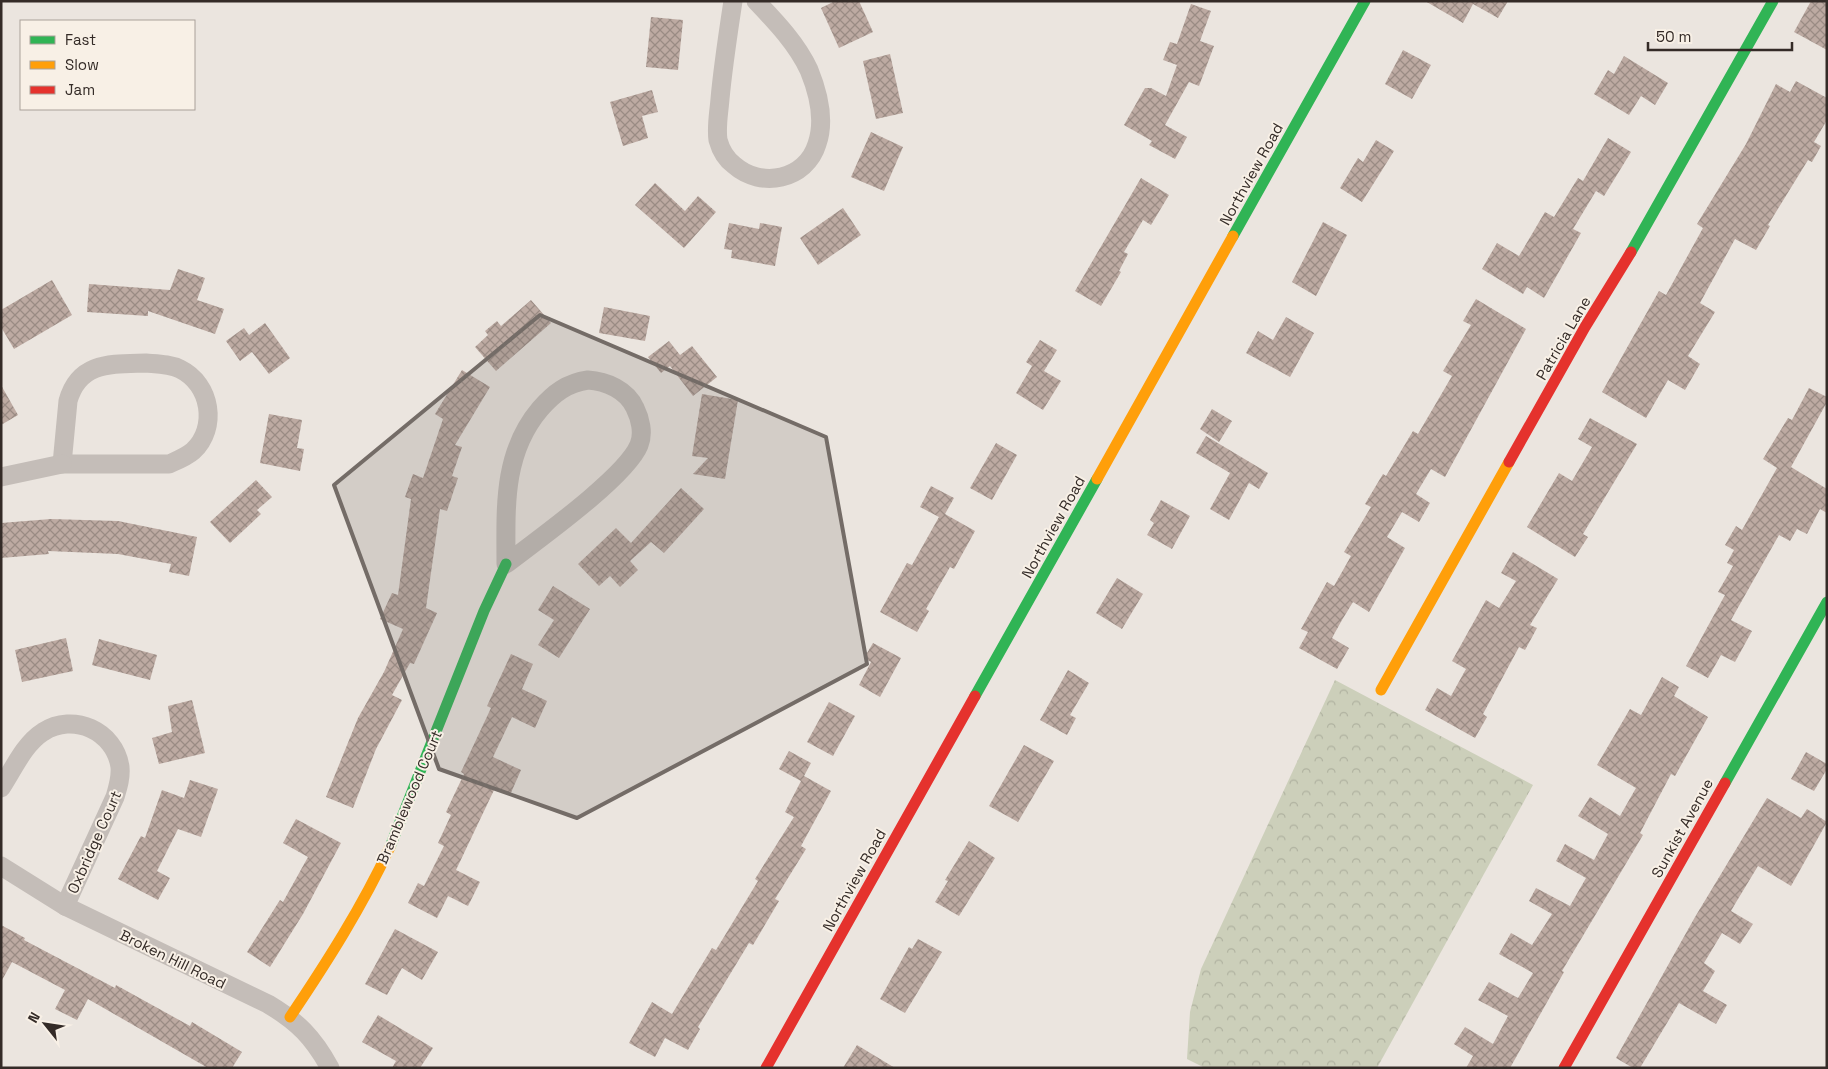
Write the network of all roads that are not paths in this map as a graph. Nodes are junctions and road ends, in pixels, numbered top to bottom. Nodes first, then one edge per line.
1 (733, 1) edge
2 (756, 1) edge
3 (1365, 1) edge
4 (1774, 1) edge
5 (62, 464) junction
6 (1, 477) edge
7 (506, 564) junction
8 (1827, 602) edge
9 (1381, 690) dead end
10 (1, 788) edge
11 (1, 866) edge
12 (65, 906) junction
13 (290, 1017) junction
14 (330, 1068) edge
15 (766, 1068) edge
16 (1564, 1068) edge

1 - 2 street
3 - 15 street, Northview Road
4 - 9 street, Patricia Lane
5 - 5 street
5 - 6 street
7 - 7 street, Bramblewood Court
7 - 13 street, Bramblewood Court
8 - 16 street, Sunkist Avenue
10 - 12 street, Oxbridge Court
11 - 12 street, Broken Hill Road
12 - 13 street, Broken Hill Road
13 - 14 street, Broken Hill Road

